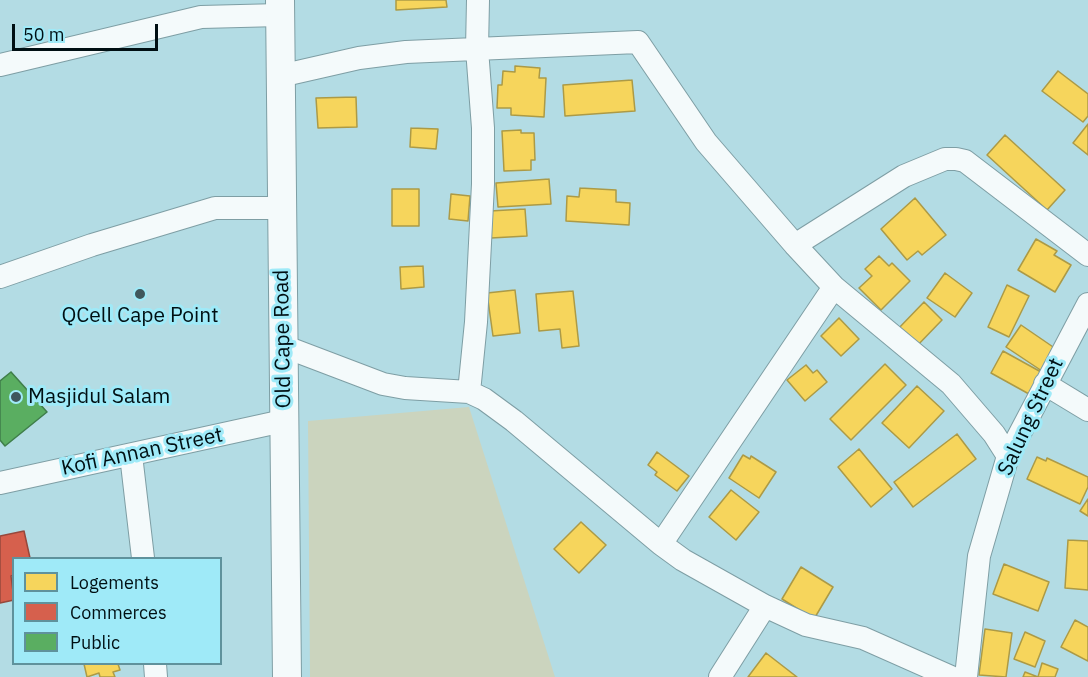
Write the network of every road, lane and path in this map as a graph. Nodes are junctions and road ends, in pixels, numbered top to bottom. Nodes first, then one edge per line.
1 (478, 0) edge
2 (280, 7) edge
3 (477, 49) junction
4 (0, 65) edge
5 (280, 76) junction
6 (282, 208) junction
7 (795, 245) junction
8 (1088, 255) edge
9 (0, 277) edge
10 (834, 287) junction
11 (1088, 304) edge
12 (283, 346) junction
13 (1045, 384) junction
14 (469, 392) junction
15 (1088, 410) edge
16 (284, 421) junction
17 (131, 454) junction
18 (1008, 456) junction
19 (0, 483) edge
20 (661, 544) junction
21 (143, 557) edge
22 (765, 606) junction
23 (287, 677) edge
24 (720, 677) edge
25 (951, 677) edge
26 (966, 677) edge

1 - 3 street
2 - 4 street
2 - 5 street, Old Cape Road
3 - 5 street
3 - 7 street
3 - 14 street
5 - 6 street, Old Cape Road
6 - 9 street
6 - 12 street, Old Cape Road
7 - 8 street
7 - 10 street
10 - 18 street
10 - 20 street
11 - 13 street, Salung Street
12 - 14 street
12 - 16 street, Old Cape Road
13 - 15 street
13 - 18 street, Salung Street
14 - 20 street
16 - 17 street, Kofi Annan Street
16 - 23 street, Old Cape Road
17 - 19 street, Kofi Annan Street
17 - 21 street
18 - 26 street, Salung Street
20 - 22 street
22 - 24 street
22 - 25 street

